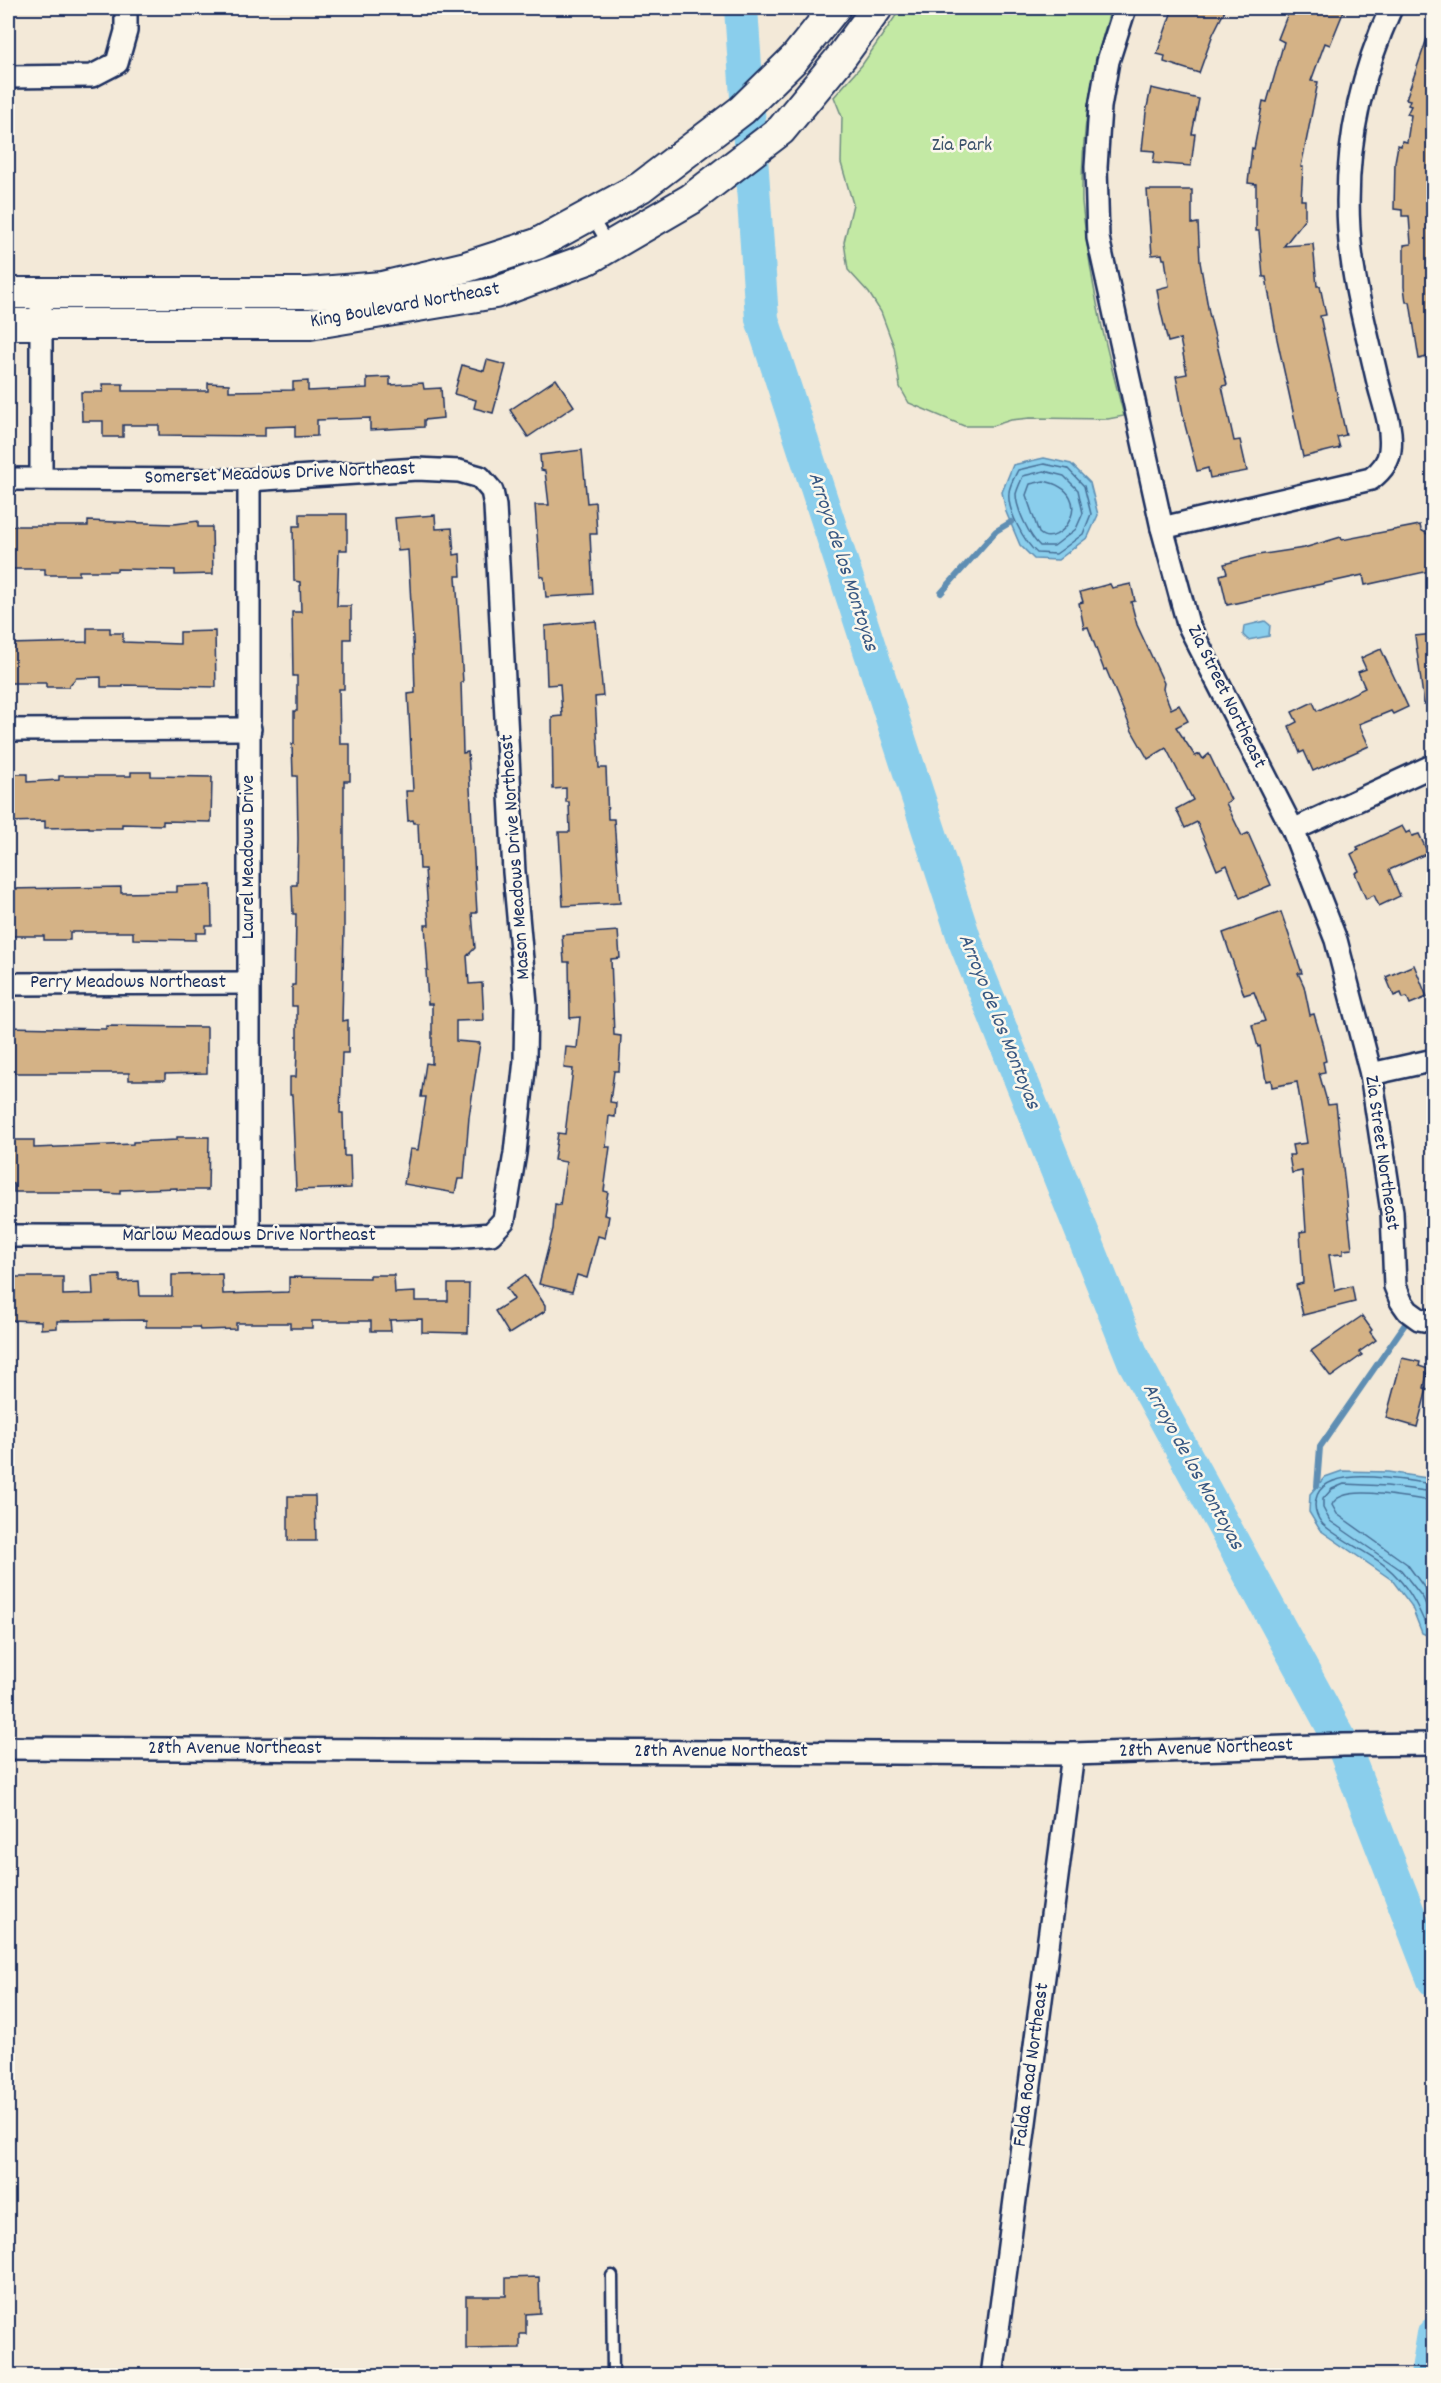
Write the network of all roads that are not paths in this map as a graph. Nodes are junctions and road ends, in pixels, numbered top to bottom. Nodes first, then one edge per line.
1 (126, 8) edge
2 (834, 8) edge
3 (877, 8) edge
4 (1125, 8) edge
5 (1391, 8) edge
6 (8, 77) edge
7 (591, 214) junction
8 (609, 246) junction
9 (8, 293) edge
10 (41, 293) junction
11 (8, 324) edge
12 (41, 324) junction
13 (480, 477) joint
14 (8, 479) edge
15 (41, 479) junction
16 (249, 480) junction
17 (1162, 528) junction
18 (250, 729) junction
19 (8, 730) edge
20 (1434, 765) edge
21 (1293, 831) junction
22 (249, 983) junction
23 (8, 984) edge
24 (1434, 1060) edge
25 (1371, 1074) junction
26 (491, 1234) joint
27 (249, 1235) junction
28 (8, 1236) edge
29 (1434, 1322) edge
30 (1434, 1744) edge
31 (8, 1748) edge
32 (1073, 1754) junction
33 (612, 2276) dead end
34 (613, 2376) edge
35 (992, 2376) edge

1 - 6 street
2 - 7 street, King Boulevard Northeast
3 - 8 street, King Boulevard Northeast
4 - 17 street, Zia Street Northeast
5 - 17 street
7 - 8 lane
7 - 10 street, King Boulevard Northeast
8 - 12 street, King Boulevard Northeast
9 - 10 street, King Boulevard Northeast
10 - 12 street
11 - 12 street, King Boulevard Northeast
12 - 15 street
13 - 16 street, Somerset Meadows Drive Northeast
13 - 26 street, Mason Meadows Drive Northeast
14 - 15 street, Somerset Meadows Drive Northeast
15 - 16 street, Somerset Meadows Drive Northeast
16 - 18 street, Laurel Meadows Drive
17 - 21 street, Zia Street Northeast
18 - 19 street
18 - 22 street, Laurel Meadows Drive
20 - 21 street
21 - 25 street, Zia Street Northeast
22 - 23 street, Perry Meadows Northeast
22 - 27 street, Laurel Meadows Drive
24 - 25 street
25 - 29 street, Zia Street Northeast
26 - 27 street, Marlow Meadows Drive Northeast
27 - 28 street, Marlow Meadows Drive Northeast
30 - 32 street, 28th Avenue Northeast
31 - 32 street, 28th Avenue Northeast
32 - 35 street, Falda Road Northeast
33 - 34 lane

